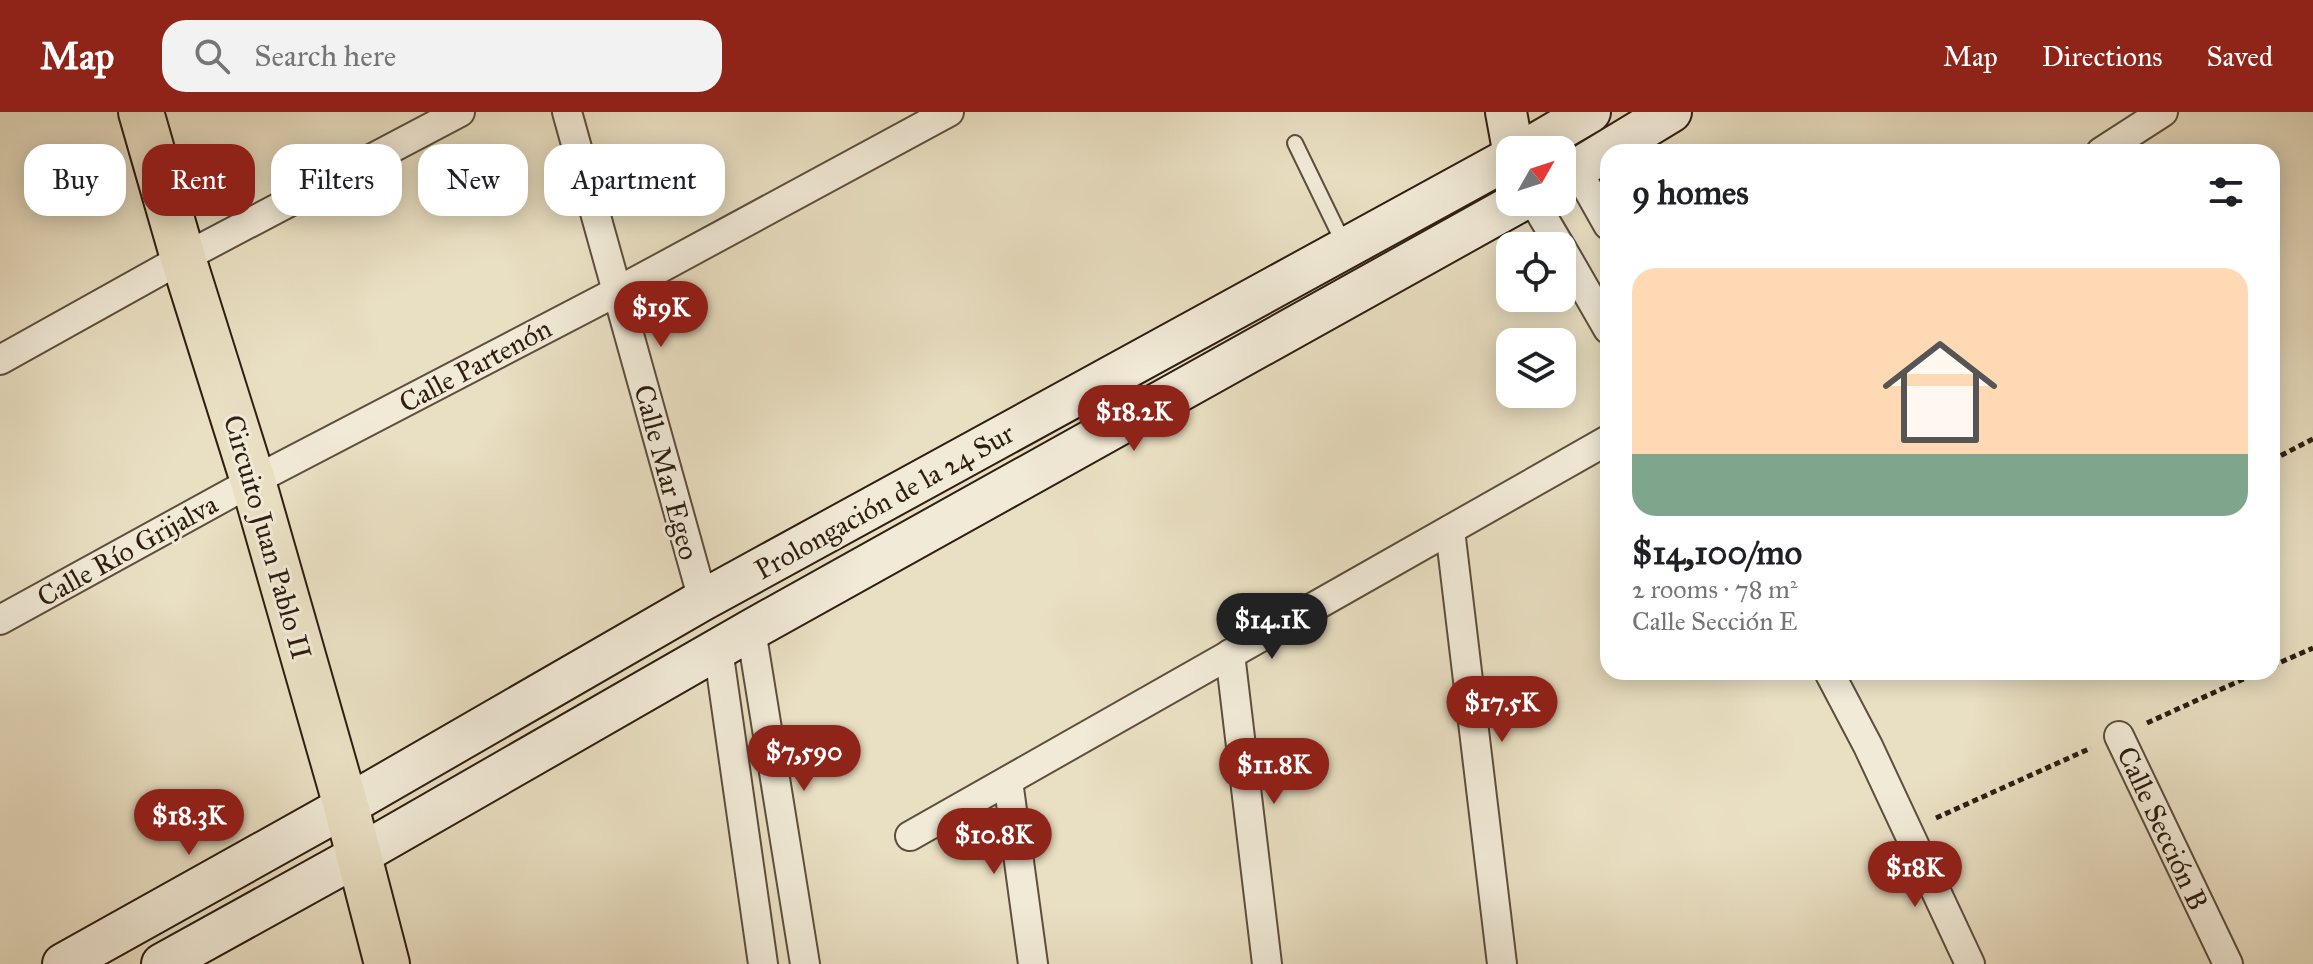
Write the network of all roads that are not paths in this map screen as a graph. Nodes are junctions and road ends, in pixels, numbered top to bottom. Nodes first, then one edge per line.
1 (141, 112) edge
2 (460, 112) edge
3 (567, 112) edge
4 (949, 112) edge
5 (1506, 112) edge
6 (1671, 112) edge
7 (2163, 112) edge
8 (1571, 117) edge
9 (1510, 136) edge
10 (1545, 136) edge
11 (1295, 143) dead end
12 (1618, 144) edge
13 (2113, 144) edge
14 (1600, 155) edge
15 (1496, 166) edge
16 (1576, 170) edge
17 (1576, 183) edge
18 (1496, 215) edge
19 (1600, 215) edge
20 (1346, 248) junction
21 (183, 258) junction
22 (1576, 274) edge
23 (618, 291) junction
24 (1600, 315) edge
25 (0, 360) edge
26 (1600, 445) edge
27 (253, 481) junction
28 (1450, 530) junction
29 (703, 600) junction
30 (0, 620) edge
31 (734, 640) junction
32 (1230, 654) junction
33 (1833, 680) edge
34 (2119, 736) road end
35 (1008, 781) junction
36 (346, 806) junction
37 (910, 836) dead end
38 (359, 855) junction
39 (63, 964) edge
40 (162, 964) edge
41 (387, 964) edge
42 (763, 964) edge
43 (805, 964) edge
44 (1033, 964) edge
45 (1267, 964) edge
46 (1502, 964) edge
47 (1970, 964) edge
48 (2228, 964) edge

1 - 21 main road, Circuito Juan Pablo II
2 - 21 street
3 - 23 street, Calle Mar Egeo
4 - 23 street, Calle Partenón
5 - 9 main road
6 - 12 main road
7 - 13 street
8 - 10 main road
11 - 20 lane
14 - 16 main road
15 - 20 main road, Prolongación de la 24 Sur
17 - 19 street
18 - 31 main road, Prolongación de la 24 Sur
20 - 29 main road, Prolongación de la 24 Sur
21 - 25 street
21 - 27 main road, Circuito Juan Pablo II
22 - 24 street
23 - 27 street, Calle Partenón
23 - 29 street, Calle Mar Egeo
26 - 28 street
27 - 30 street, Calle Río Grijalva
27 - 36 main road, Circuito Juan Pablo II
28 - 32 street
28 - 46 street
29 - 36 main road, Prolongación de la 24 Sur
31 - 38 main road, Prolongación de la 24 Sur
31 - 42 street
31 - 43 street
32 - 35 street
32 - 45 street
33 - 47 street
34 - 48 street, Calle Sección B
35 - 37 street
35 - 44 street
36 - 38 main road, Circuito Juan Pablo II
36 - 39 main road, Prolongación de la 24 Sur
38 - 40 main road, Prolongación de la 24 Sur
38 - 41 main road, Circuito Juan Pablo II

